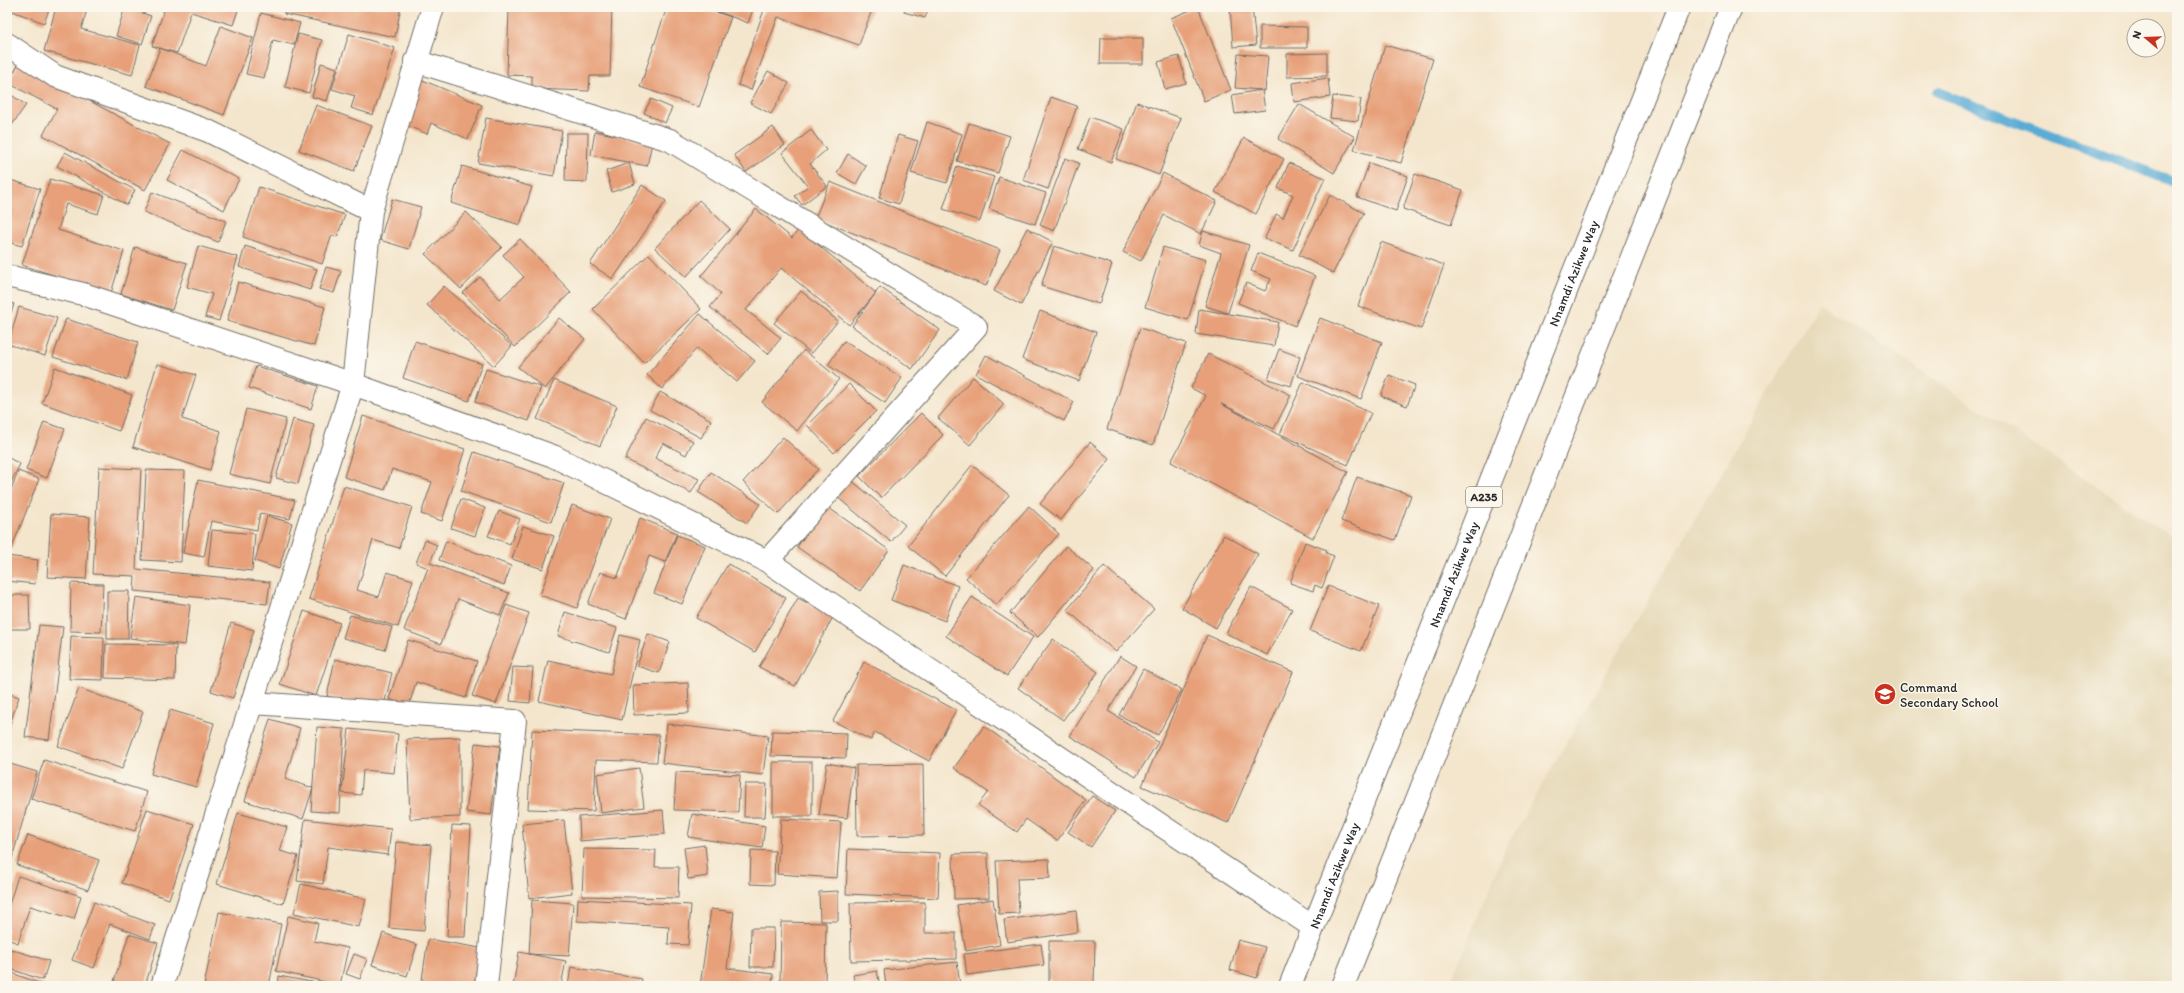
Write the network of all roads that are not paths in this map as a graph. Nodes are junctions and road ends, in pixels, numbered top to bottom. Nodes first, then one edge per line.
1 (432, 7) edge
2 (1679, 7) edge
3 (1731, 7) edge
4 (7, 44) edge
5 (415, 61) junction
6 (371, 211) junction
7 (7, 276) edge
8 (353, 384) junction
9 (767, 560) junction
10 (253, 702) junction
11 (1313, 927) junction
12 (162, 986) edge
13 (486, 986) edge
14 (1290, 986) edge
15 (1343, 986) edge

1 - 5 main road
2 - 11 main road, Nnamdi Azikwe Way / A235
3 - 15 main road
4 - 6 main road
5 - 6 main road
5 - 9 main road
6 - 8 main road
7 - 8 main road
8 - 9 main road
8 - 10 main road
9 - 11 main road
10 - 12 main road
10 - 13 main road
11 - 14 main road, Nnamdi Azikwe Way / A235

